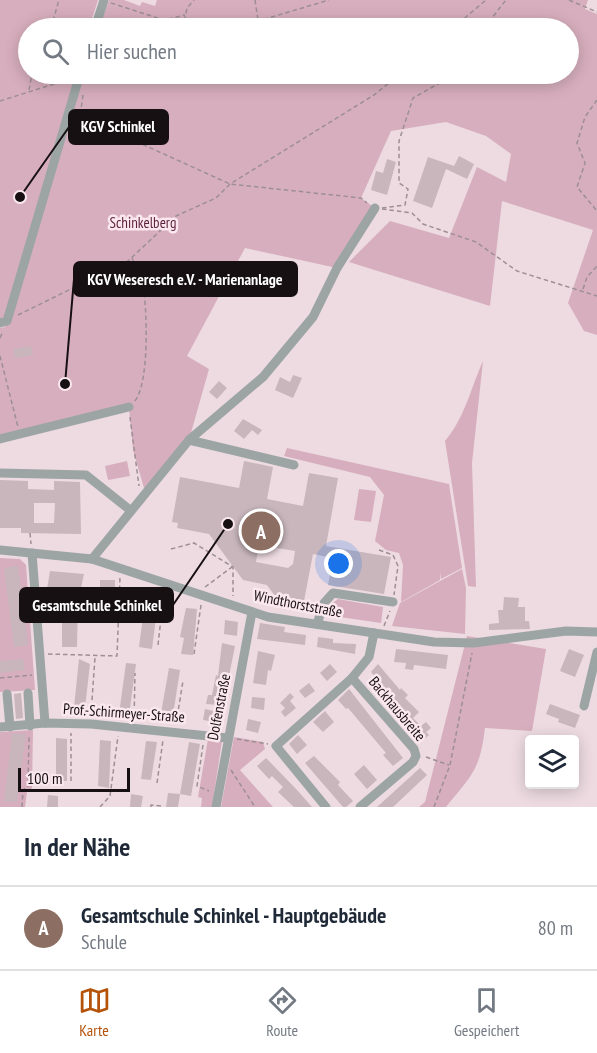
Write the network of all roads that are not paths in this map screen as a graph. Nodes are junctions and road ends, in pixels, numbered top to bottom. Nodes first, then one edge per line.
1 (104, 0) edge
2 (98, 18) edge
3 (80, 84) edge
4 (375, 208) road end
5 (4, 322) edge
6 (129, 407) road end
7 (0, 439) edge
8 (189, 440) junction
9 (294, 465) dead end
10 (0, 473) edge
11 (130, 510) junction
12 (0, 550) edge
13 (32, 553) junction
14 (92, 559) junction
15 (393, 603) road end
16 (252, 612) junction
17 (317, 624) junction
18 (597, 632) edge
19 (378, 634) junction
20 (597, 652) edge
21 (352, 678) junction
22 (28, 693) dead end
23 (7, 694) dead end
24 (584, 706) dead end
25 (45, 723) junction
26 (30, 726) junction
27 (5, 727) edge
28 (228, 738) junction
29 (216, 807) edge
30 (326, 807) edge
31 (360, 807) edge

1 - 2 street
3 - 5 street
4 - 8 street
6 - 7 street
8 - 9 street
8 - 11 street
10 - 11 street
11 - 14 street
12 - 13 street, Windthorststraße
13 - 14 street, Windthorststraße
13 - 25 street, Prof.-Schirmeyer-Straße
14 - 16 street, Windthorststraße
15 - 17 street
16 - 17 street, Windthorststraße
16 - 28 street, Dolfenstraße
17 - 19 street, Windthorststraße
18 - 19 street, Windthorststraße
19 - 21 street, Backhausbreite
20 - 24 street
21 - 30 street, Backhausbreite
21 - 31 street, Backhausbreite
22 - 26 street
23 - 27 street
25 - 26 street
25 - 28 street, Prof.-Schirmeyer-Straße
26 - 27 street
28 - 29 street, Dolfenstraße

